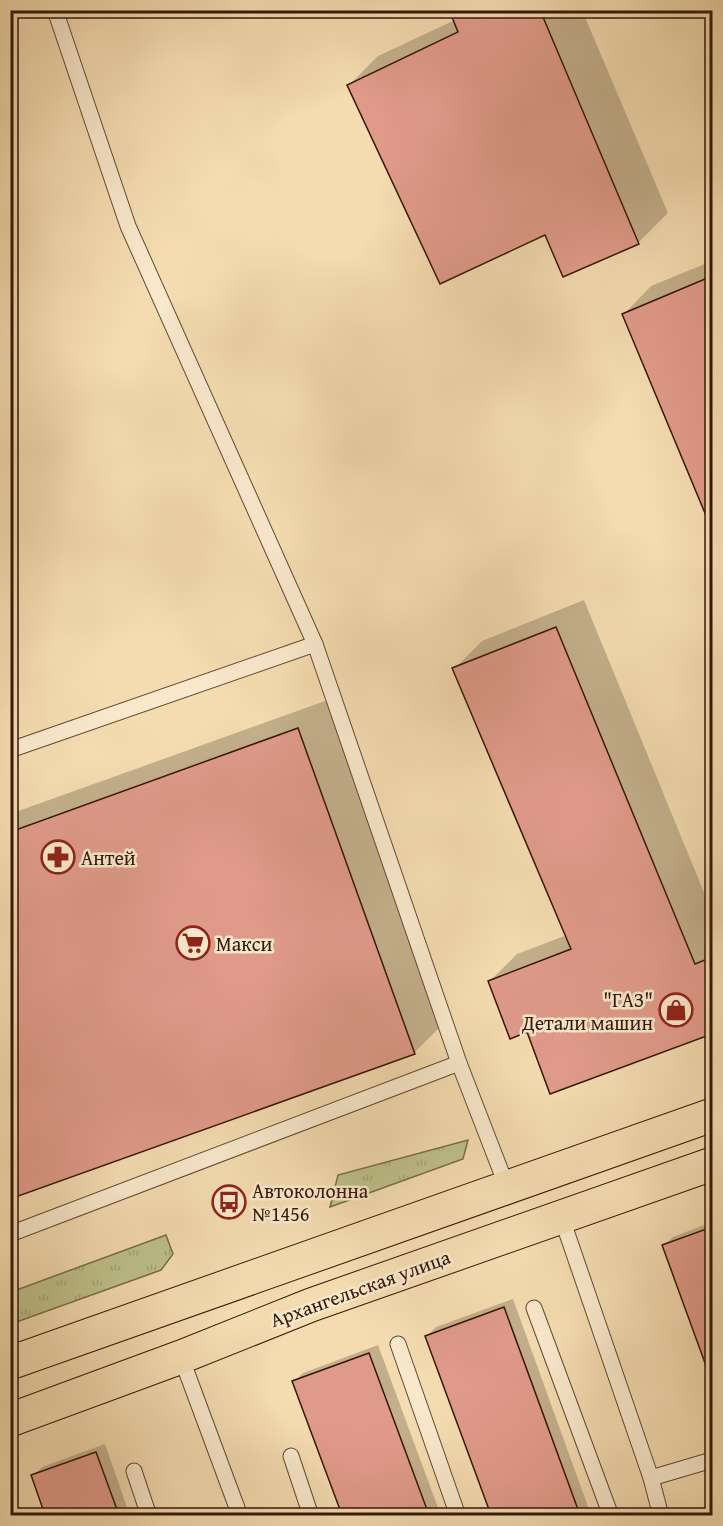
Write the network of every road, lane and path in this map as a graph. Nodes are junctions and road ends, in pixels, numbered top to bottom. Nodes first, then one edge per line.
1 (55, 10) edge
2 (315, 644) junction
3 (10, 750) edge
4 (459, 1063) junction
5 (712, 1115) edge
6 (712, 1164) edge
7 (507, 1187) junction
8 (561, 1216) junction
9 (10, 1234) edge
10 (534, 1308) dead end
11 (398, 1344) dead end
12 (181, 1356) junction
13 (10, 1363) edge
14 (10, 1420) edge
15 (291, 1456) dead end
16 (712, 1460) edge
17 (134, 1471) dead end
18 (651, 1478) junction
19 (10, 1509) edge
20 (13, 1515) edge
21 (149, 1515) edge
22 (240, 1515) edge
23 (312, 1515) edge
24 (459, 1515) edge
25 (611, 1515) edge
26 (661, 1515) edge

1 - 2 lane
2 - 3 lane
2 - 4 lane
4 - 7 lane
4 - 9 lane
5 - 7 main road
6 - 8 main road, Архангельская улица
7 - 13 main road
8 - 12 main road, Архангельская улица
8 - 18 lane
10 - 25 lane
11 - 24 lane
12 - 14 main road, Архангельская улица
12 - 22 lane
15 - 23 lane
16 - 18 lane
17 - 21 lane
18 - 26 lane
19 - 20 lane

